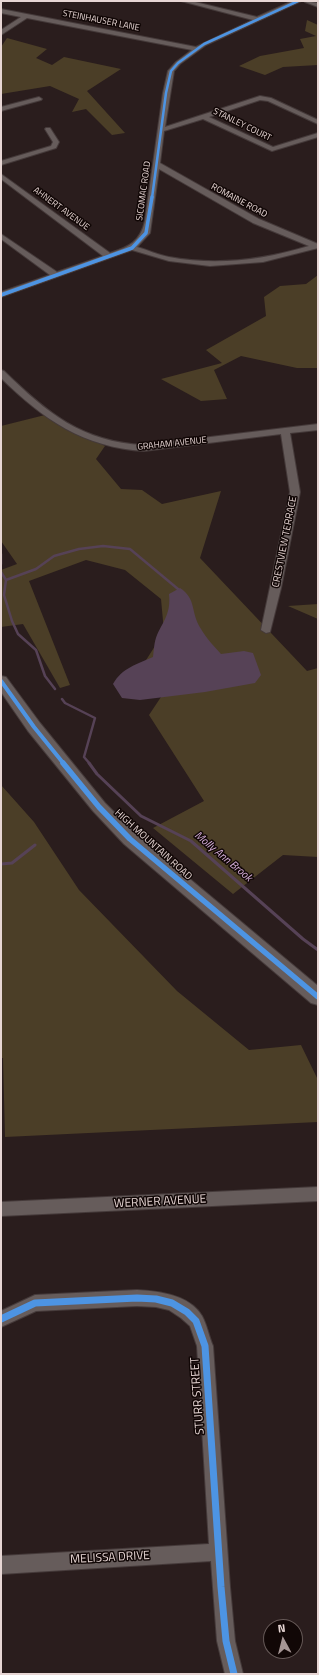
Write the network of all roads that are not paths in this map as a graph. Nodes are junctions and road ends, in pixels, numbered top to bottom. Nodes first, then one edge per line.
1 (184, 1) edge
2 (298, 1) edge
3 (307, 1) edge
4 (318, 5) edge
5 (1, 11) edge
6 (26, 16) junction
7 (257, 19) junction
8 (1, 33) edge
9 (197, 48) junction
10 (39, 99) dead end
11 (1, 109) edge
12 (203, 116) junction
13 (318, 122) edge
14 (48, 129) dead end
15 (161, 130) junction
16 (318, 135) edge
17 (1, 163) edge
18 (156, 164) junction
19 (1, 176) edge
20 (1, 236) edge
21 (317, 246) edge
22 (132, 248) junction
23 (110, 257) junction
24 (57, 276) junction
25 (1, 295) edge
26 (1, 373) edge
27 (318, 427) edge
28 (285, 431) junction
29 (266, 630) dead end
30 (1, 681) edge
31 (318, 997) edge
32 (318, 1194) edge
33 (1, 1209) edge
34 (1, 1318) edge
35 (220, 1552) junction
36 (1, 1565) edge
37 (234, 1674) edge

1 - 7 street
2 - 7 street
3 - 4 street
5 - 6 street, STEINHAUSER LANE
6 - 8 street
6 - 9 street, STEINHAUSER LANE
7 - 9 street
9 - 15 street, SICOMAC ROAD
10 - 11 street
12 - 13 street, STANLEY COURT
12 - 15 street, STANLEY COURT
12 - 16 street, STANLEY COURT
14 - 17 street
15 - 18 street, SICOMAC ROAD
18 - 21 street, ROMAINE ROAD
18 - 22 street, SICOMAC ROAD
19 - 23 street, AHNERT AVENUE
20 - 24 street
21 - 22 street
22 - 23 street, SICOMAC ROAD
23 - 24 street, SICOMAC ROAD
24 - 25 street, SICOMAC ROAD
26 - 28 street, GRAHAM AVENUE
27 - 28 street, GRAHAM AVENUE
28 - 29 street, CRESTVIEW TERRACE
30 - 31 street, HIGH MOUNTAIN ROAD
32 - 33 street, WERNER AVENUE
34 - 35 street, STURR STREET
35 - 36 street, MELISSA DRIVE
35 - 37 street, STURR STREET

